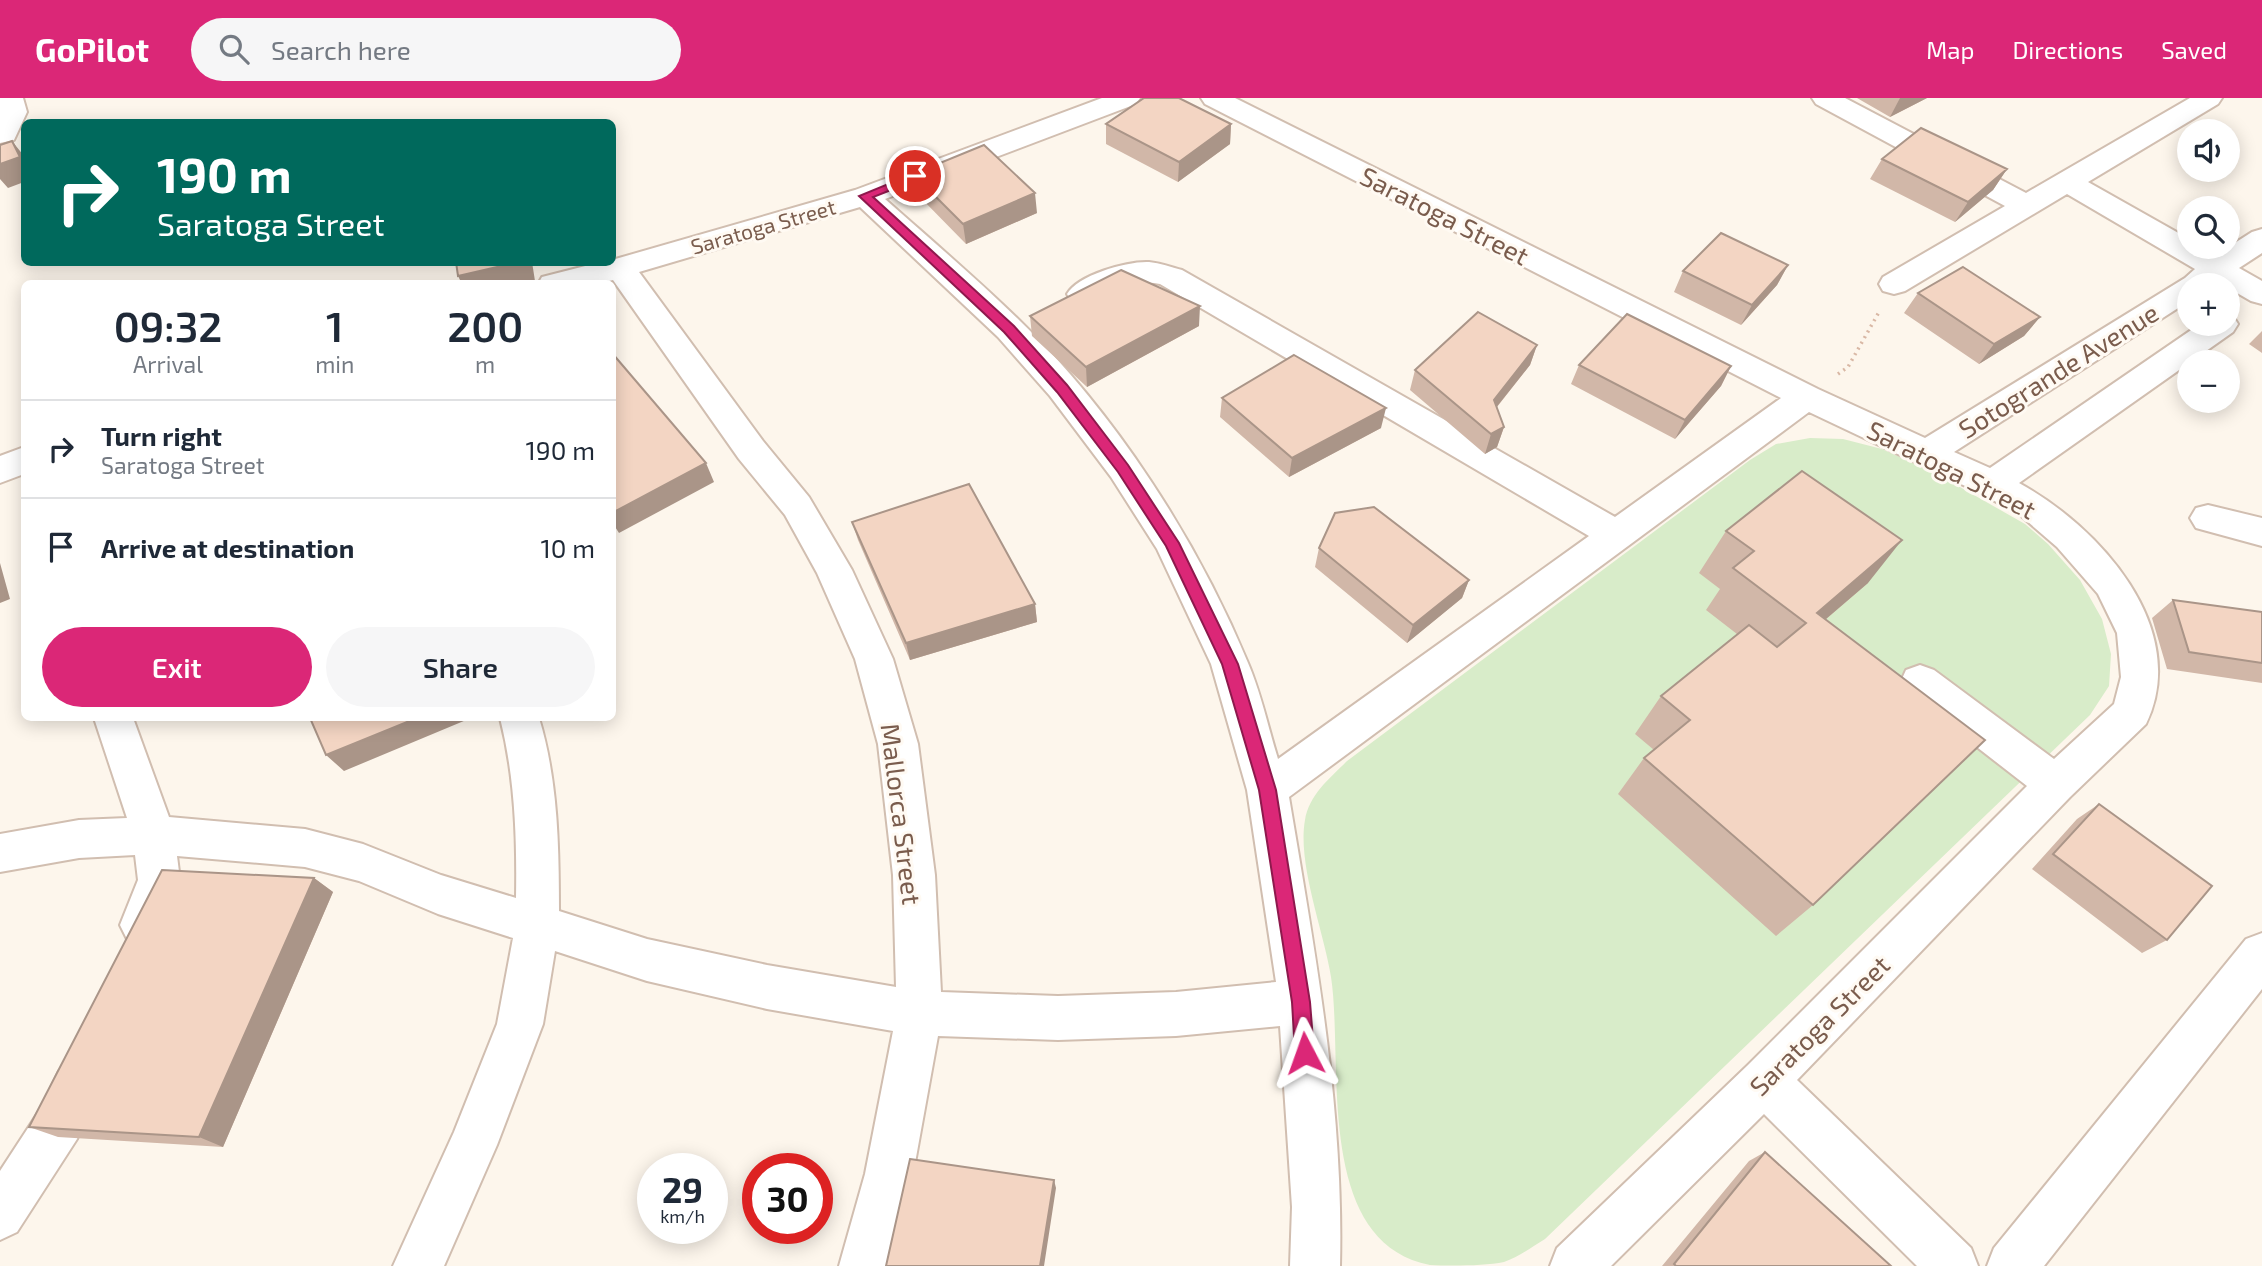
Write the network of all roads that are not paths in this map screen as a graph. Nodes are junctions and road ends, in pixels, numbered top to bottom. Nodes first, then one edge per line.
1 (10, 98) edge
2 (1127, 98) edge
3 (1214, 98) edge
4 (1825, 98) edge
5 (2209, 98) edge
6 (0, 135) edge
7 (2067, 182) junction
8 (865, 196) junction
9 (2026, 205) junction
10 (2262, 239) edge
11 (620, 268) junction
12 (2218, 269) junction
13 (2211, 273) edge
14 (570, 280) edge
15 (1894, 284) road end
16 (2177, 294) edge
17 (2262, 295) edge
18 (2240, 311) edge
19 (1033, 317) junction
20 (2205, 336) edge
21 (1806, 397) junction
22 (1927, 453) junction
23 (21, 461) edge
24 (0, 470) edge
25 (1992, 484) junction
26 (2208, 518) dead end
27 (2262, 532) edge
28 (1617, 535) junction
29 (1920, 681) dead end
30 (115, 721) edge
31 (521, 721) edge
32 (2056, 784) junction
33 (1268, 790) junction
34 (154, 835) junction
35 (0, 853) edge
36 (537, 927) junction
37 (2262, 954) edge
38 (127, 965) edge
39 (1301, 1002) junction
40 (919, 1013) junction
41 (93, 1047) edge
42 (1764, 1082) junction
43 (0, 1215) edge
44 (418, 1266) edge
45 (864, 1266) edge
46 (1315, 1266) edge
47 (1575, 1266) edge
48 (1953, 1266) edge
49 (2012, 1266) edge

1 - 6 street
2 - 8 street, Saratoga Street
3 - 21 street, Saratoga Street
4 - 9 street
5 - 7 street
7 - 9 street
7 - 12 street
8 - 11 street, Saratoga Street
8 - 19 street
9 - 15 street
10 - 12 street, Sotogrande Avenue
11 - 14 street, Saratoga Street
11 - 40 street, Mallorca Street
12 - 13 street, Sotogrande Avenue
12 - 17 street
16 - 22 street, Sotogrande Avenue
17 - 18 street
19 - 28 street
19 - 33 street
20 - 25 street, Sotogrande Avenue
21 - 22 street, Saratoga Street
21 - 28 street
22 - 25 street, Saratoga Street
23 - 24 street
25 - 32 street, Saratoga Street
26 - 27 street
28 - 33 street
29 - 32 street
30 - 34 street
31 - 36 street
32 - 42 street, Saratoga Street
33 - 39 street
34 - 35 street
34 - 36 street
34 - 38 street
36 - 40 street
36 - 44 street
37 - 49 street
39 - 40 street
39 - 46 street
40 - 45 street, Mallorca Street
41 - 43 street
42 - 47 street, Saratoga Street
42 - 48 street

